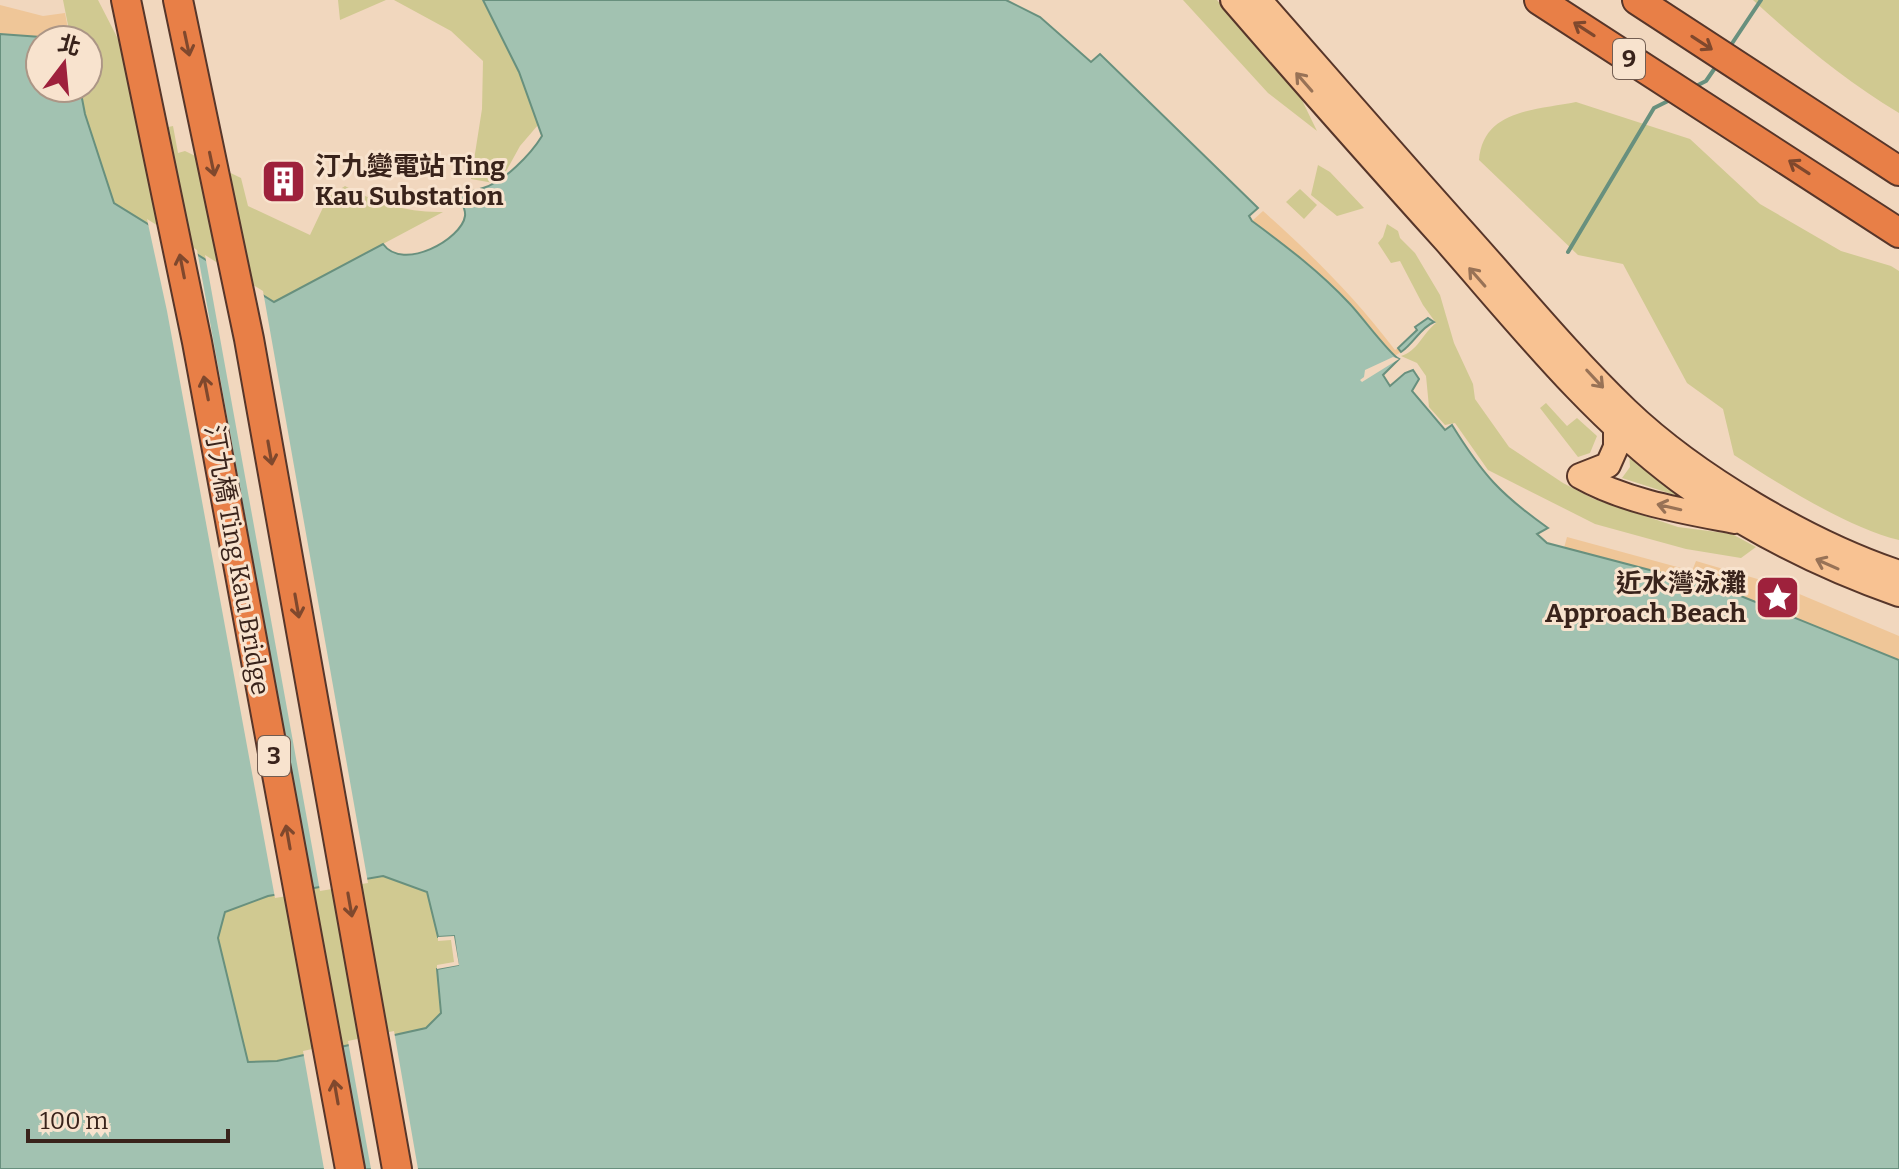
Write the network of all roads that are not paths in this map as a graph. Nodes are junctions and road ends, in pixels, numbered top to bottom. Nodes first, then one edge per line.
1 (126, 0) edge
2 (178, 0) edge
3 (1233, 0) edge
4 (1259, 0) edge
5 (1539, 0) edge
6 (1637, 0) edge
7 (1899, 171) edge
8 (1899, 233) edge
9 (1616, 427) junction
10 (1750, 514) junction
11 (1899, 573) edge
12 (1899, 594) edge
13 (350, 1169) edge
14 (397, 1169) edge

13 -> 1 highway, 汀九橋 Ting Kau Bridge / 3
2 -> 14 highway, 汀九橋 Ting Kau Bridge / 3
9 -> 3 main road
4 -> 10 main road
8 -> 5 highway, 9
6 -> 7 highway, 9
9 - 10 main road
10 -> 9 main road
10 - 11 main road
12 -> 10 main road

